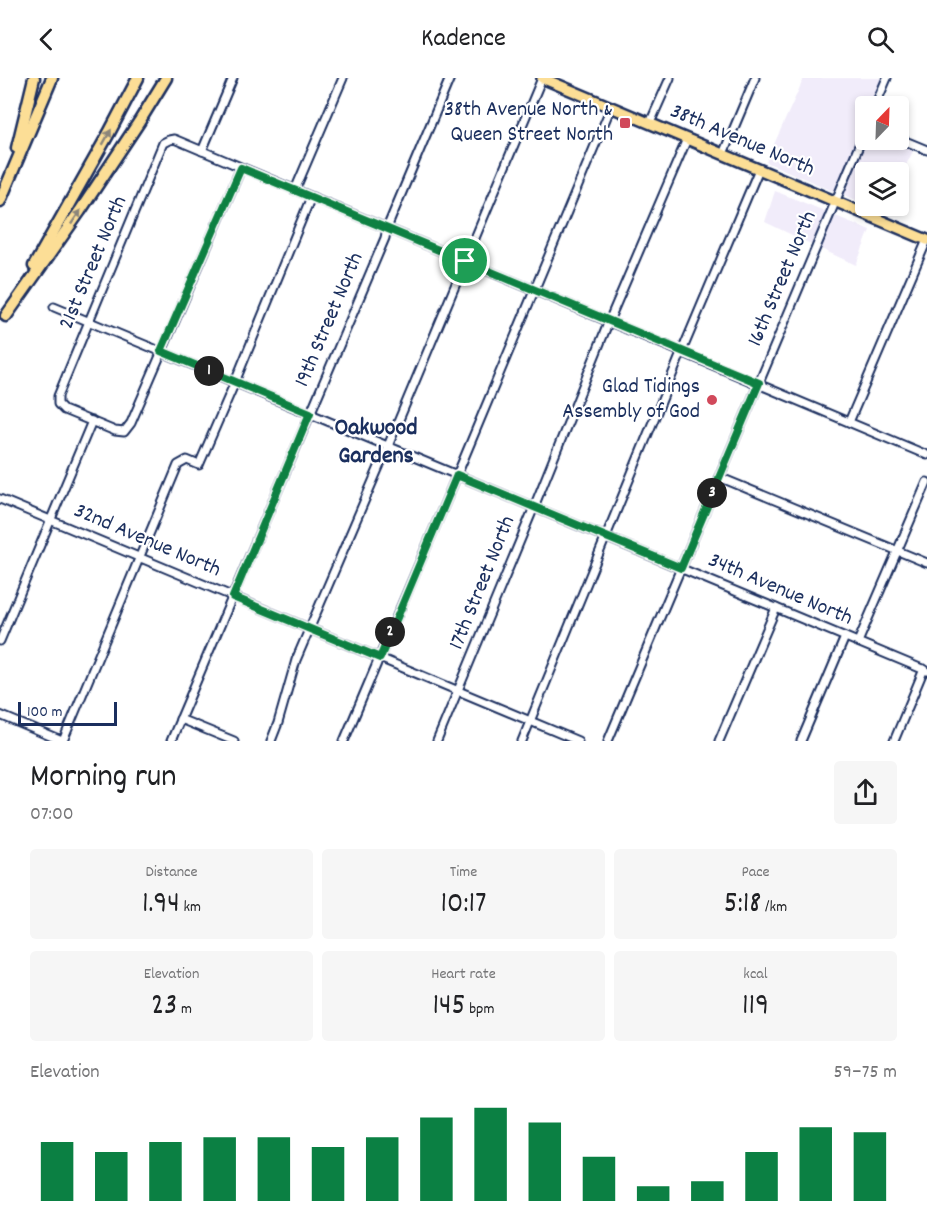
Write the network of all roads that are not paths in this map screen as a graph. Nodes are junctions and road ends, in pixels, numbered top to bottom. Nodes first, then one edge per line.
1 (34, 78) edge
2 (52, 78) edge
3 (138, 78) edge
4 (166, 78) edge
5 (232, 78) edge
6 (343, 78) edge
7 (450, 78) edge
8 (542, 78) edge
9 (670, 78) edge
10 (755, 78) edge
11 (887, 78) edge
12 (557, 81) edge
13 (879, 96) edge
14 (611, 107) junction
15 (650, 123) junction
16 (687, 139) junction
17 (909, 143) edge
18 (857, 150) edge
19 (927, 150) edge
20 (202, 151) junction
21 (723, 154) junction
22 (241, 168) junction
23 (759, 169) junction
24 (9, 179) junction
25 (295, 190) junction
26 (311, 197) junction
27 (0, 201) edge
28 (835, 201) junction
29 (387, 228) junction
30 (927, 240) edge
31 (465, 261) junction
32 (534, 290) junction
33 (54, 307) dead end
34 (3, 321) edge
35 (89, 321) junction
36 (609, 321) junction
37 (161, 351) junction
38 (682, 351) junction
39 (235, 382) junction
40 (759, 383) junction
41 (310, 413) junction
42 (92, 421) junction
43 (849, 422) junction
44 (388, 446) junction
45 (927, 454) edge
46 (457, 475) junction
47 (719, 477) junction
48 (927, 482) edge
49 (0, 499) edge
50 (534, 507) junction
51 (51, 520) junction
52 (607, 537) junction
53 (897, 551) junction
54 (141, 558) junction
55 (927, 563) edge
56 (681, 568) junction
57 (233, 597) junction
58 (776, 608) junction
59 (309, 628) junction
60 (845, 637) junction
61 (0, 641) edge
62 (858, 642) junction
63 (380, 658) junction
64 (926, 670) edge
65 (458, 691) junction
66 (0, 715) edge
67 (180, 718) junction
68 (531, 721) junction
69 (62, 741) edge
70 (171, 741) edge
71 (234, 741) edge
72 (271, 741) edge
73 (344, 741) edge
74 (436, 741) edge
75 (522, 741) edge
76 (578, 741) edge
77 (608, 741) edge
78 (719, 741) edge
79 (801, 741) edge
80 (894, 741) edge

1 - 24 highway
2 - 24 highway
34 -> 3 highway
34 -> 4 highway
5 - 20 street
6 - 25 street
7 - 29 street, 19th Street North
8 - 12 main road, 38th Avenue North
8 - 31 street
9 - 15 street
10 - 21 street
11 - 13 street
12 - 14 main road, 38th Avenue North
14 - 15 main road, 38th Avenue North
14 - 32 street
15 - 16 main road, 38th Avenue North
16 - 21 main road, 38th Avenue North
16 - 36 street, 17th Street North
17 - 19 street
18 - 28 street, 16th Street North
20 - 22 street
20 - 35 street, 21st Street North
21 - 23 main road, 38th Avenue North
22 - 25 street
22 - 37 street
23 - 28 main road, 38th Avenue North
23 - 38 street
24 - 27 highway
25 - 26 street
26 - 29 street
26 - 39 street
28 - 30 main road, 38th Avenue North
28 - 40 street, 16th Street North
29 - 31 street
29 - 41 street, 19th Street North
30 - 43 street
31 - 32 street
31 - 44 street
32 - 36 street
32 - 46 street
33 - 35 street, 34th Avenue North
35 - 37 street, 34th Avenue North
35 - 42 street, 21st Street North
36 - 38 street
36 - 50 street, 17th Street North
37 - 39 street, 34th Avenue North
37 - 42 street
38 - 40 street
38 - 52 street
39 - 41 street, 34th Avenue North
39 - 54 street
40 - 43 street
40 - 47 street, 16th Street North
41 - 44 street, 34th Avenue North
41 - 57 street, 19th Street North
42 - 51 street
43 - 45 street
44 - 46 street, 34th Avenue North
44 - 59 street
46 - 50 street, 34th Avenue North
46 - 63 street
47 - 53 street
47 - 56 street, 16th Street North
48 - 53 street
49 - 51 street, 32nd Avenue North
50 - 52 street, 34th Avenue North
50 - 65 street, 17th Street North
51 - 54 street, 32nd Avenue North
51 - 61 street
52 - 56 street, 34th Avenue North
52 - 68 street
53 - 55 street
53 - 62 street
54 - 57 street, 32nd Avenue North
54 - 69 street
56 - 58 street, 34th Avenue North
56 - 77 street, 16th Street North
57 - 59 street, 32nd Avenue North
57 - 67 street, 19th Street North
58 - 60 street, 34th Avenue North
58 - 78 street
59 - 63 street, 32nd Avenue North
59 - 72 street
60 - 62 street, 34th Avenue North
60 - 79 street
62 - 64 street, 34th Avenue North
63 - 65 street, 32nd Avenue North
63 - 73 street
64 - 80 street
65 - 68 street, 32nd Avenue North
65 - 74 street, 17th Street North
66 - 69 street
67 - 70 street, 19th Street North
67 - 71 street
68 - 75 street
68 - 76 street, 32nd Avenue North

